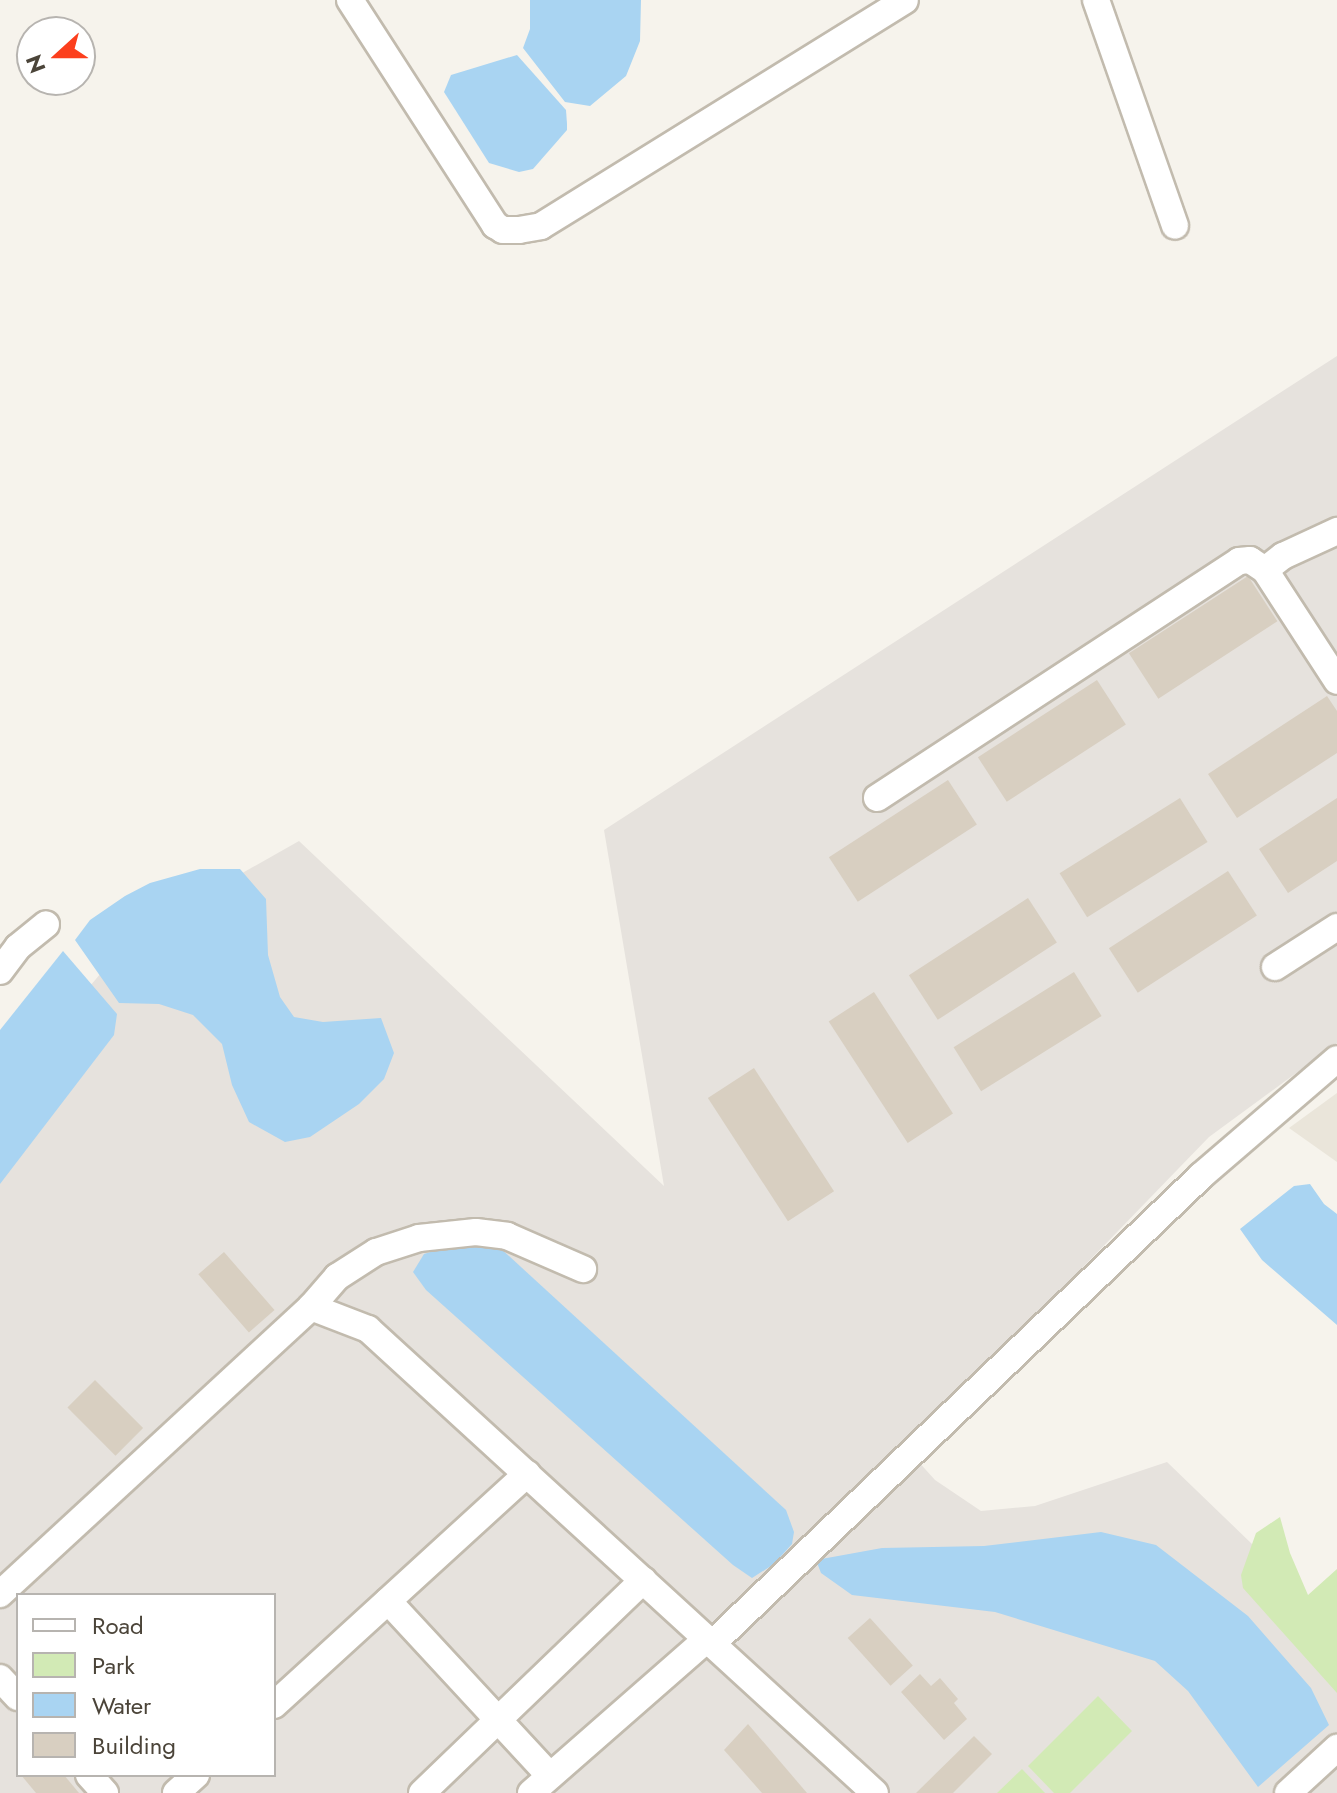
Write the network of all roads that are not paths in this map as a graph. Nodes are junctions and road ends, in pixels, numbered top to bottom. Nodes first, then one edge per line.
1 (350, 0) edge
2 (905, 0) edge
3 (1096, 0) edge
4 (1175, 226) dead end
5 (1337, 531) edge
6 (1265, 570) junction
7 (1337, 681) edge
8 (877, 798) dead end
9 (46, 924) dead end
10 (1337, 927) edge
11 (1275, 967) dead end
12 (0, 971) edge
13 (1337, 1059) edge
14 (583, 1269) dead end
15 (311, 1307) junction
16 (527, 1474) junction
17 (643, 1580) junction
18 (0, 1594) edge
19 (388, 1601) junction
20 (709, 1641) junction
21 (0, 1678) edge
22 (16, 1695) edge
23 (276, 1703) edge
24 (497, 1721) junction
25 (1337, 1748) edge
26 (91, 1777) edge
27 (194, 1777) edge
28 (541, 1784) edge
29 (105, 1793) edge
30 (176, 1793) edge
31 (422, 1793) edge
32 (875, 1793) edge
33 (1288, 1793) edge

1 - 2 street
3 - 4 street
5 - 6 street
6 - 7 street
6 - 8 street
9 - 12 street
10 - 11 street
13 - 20 street
14 - 15 street
15 - 16 street
15 - 18 street
16 - 17 street
16 - 19 street
17 - 20 street
17 - 24 street
19 - 23 street
19 - 24 street
20 - 28 street
20 - 32 street
21 - 22 street
24 - 28 street
24 - 31 street
25 - 33 street
26 - 29 street
27 - 30 street

